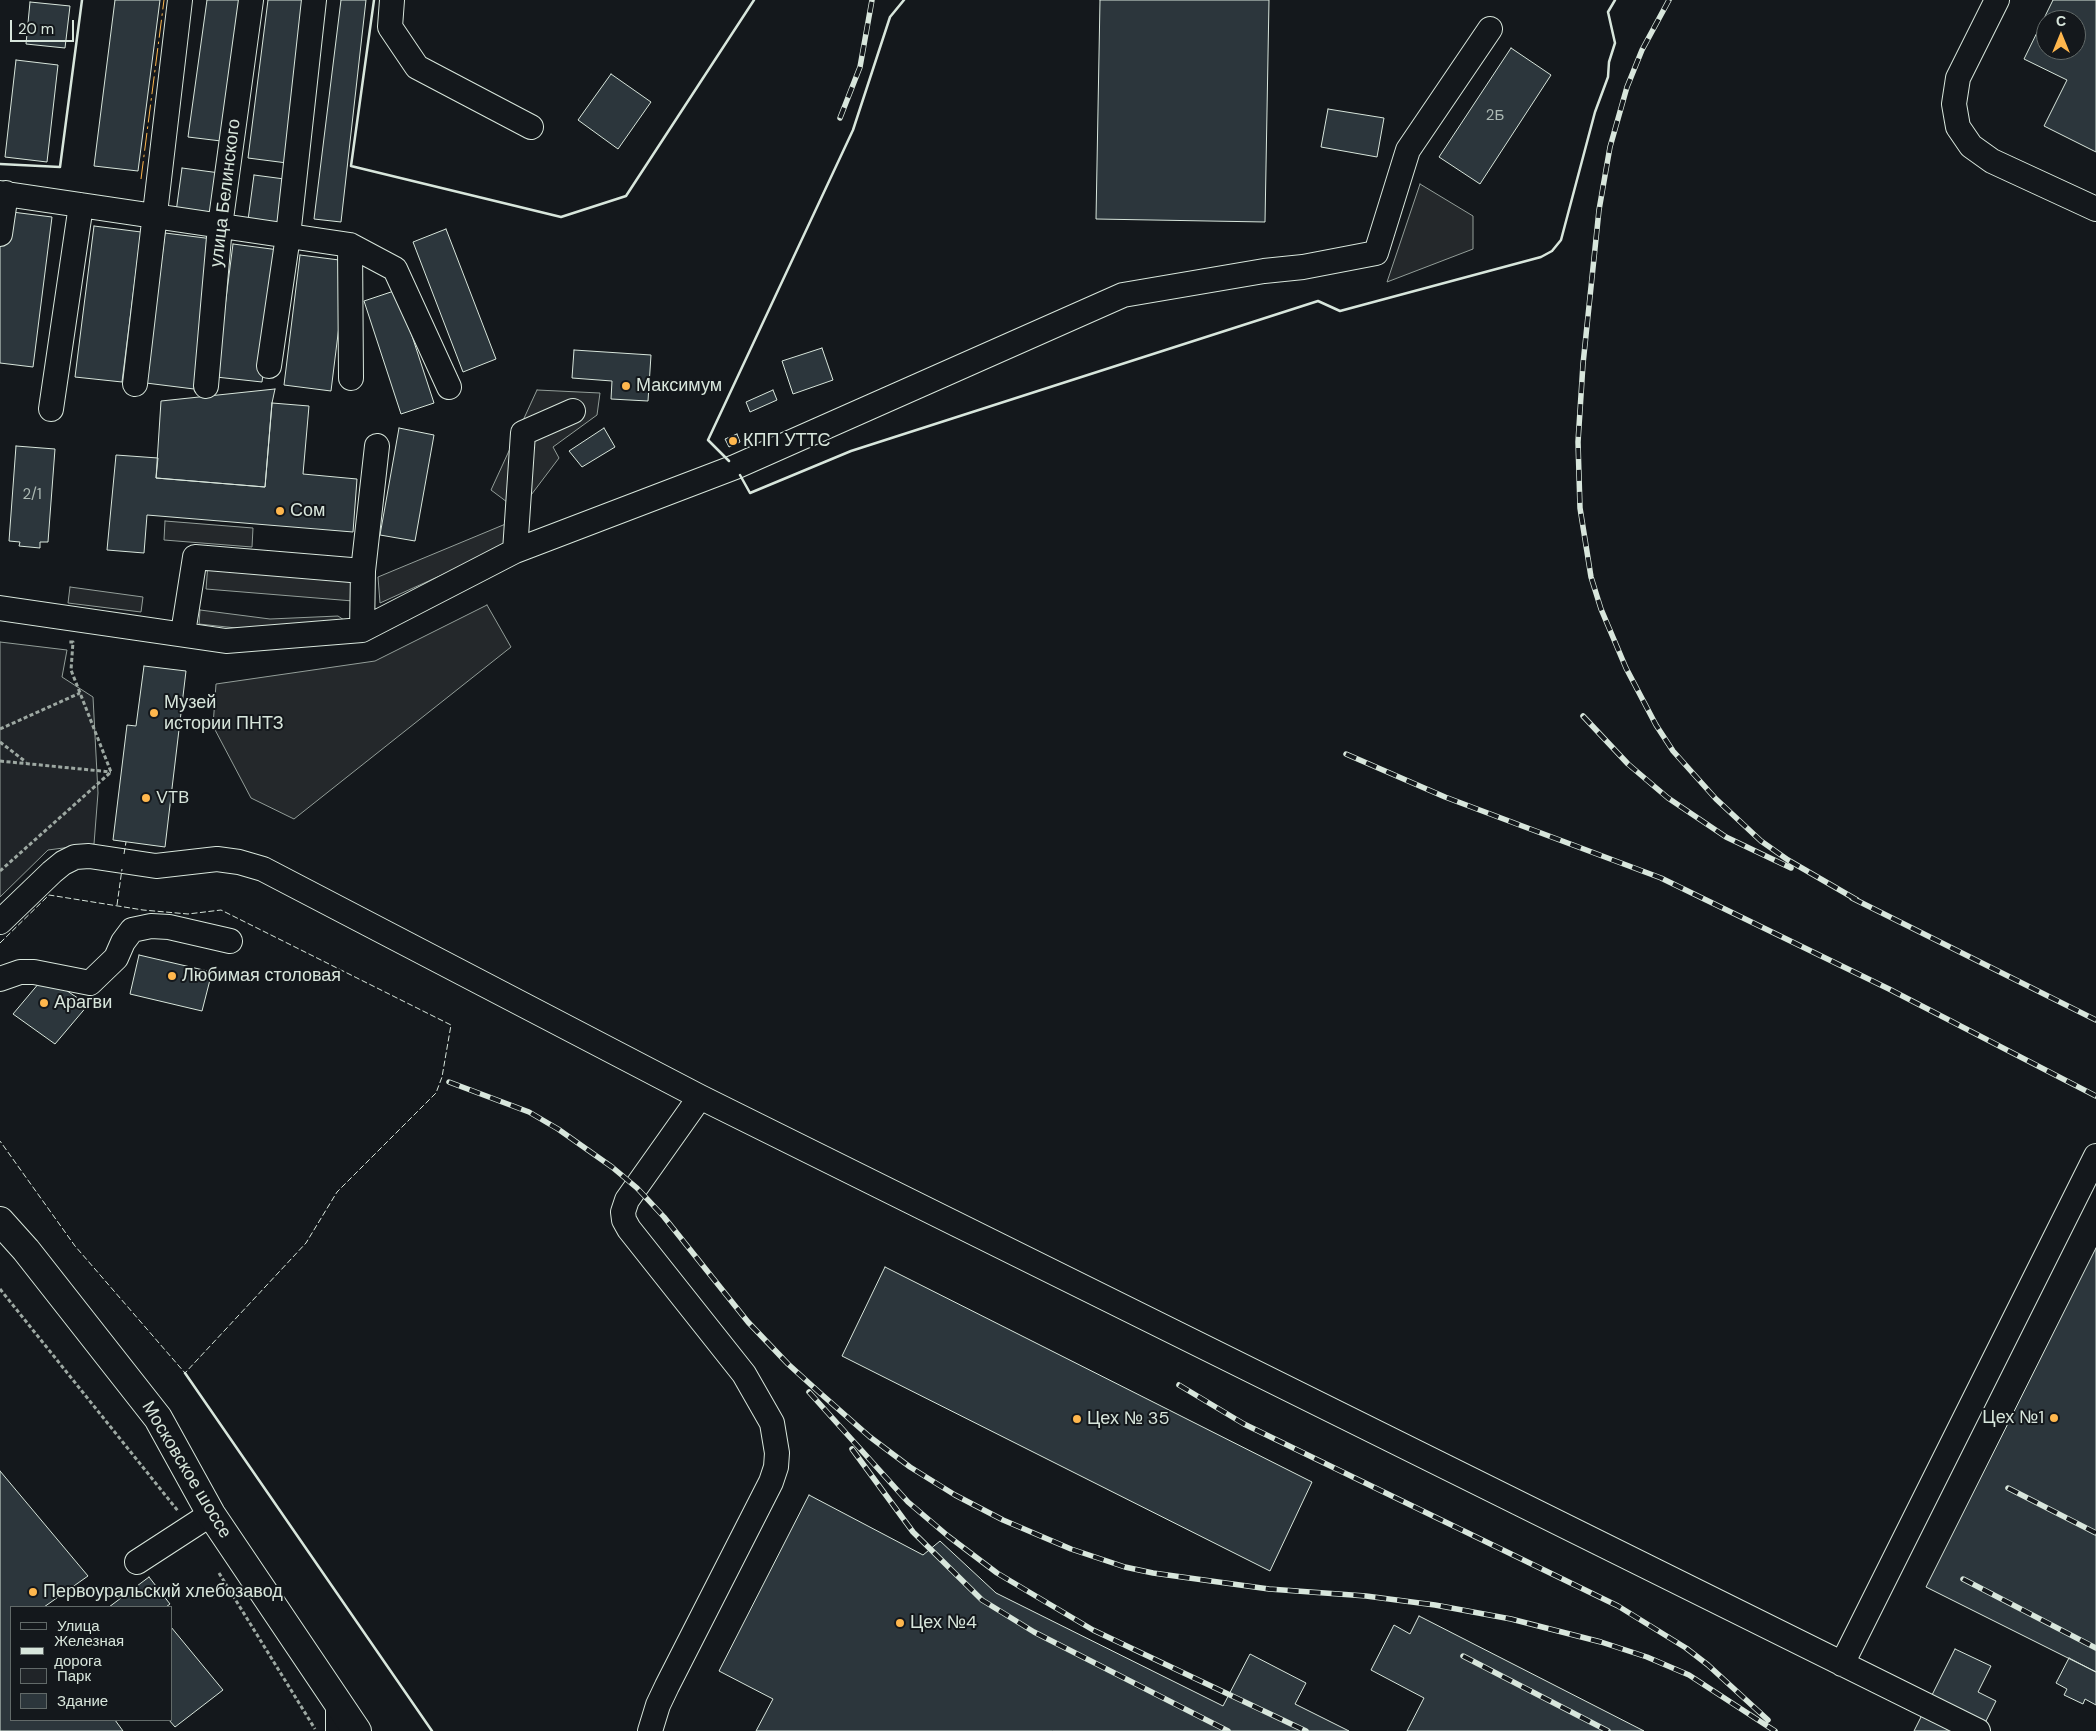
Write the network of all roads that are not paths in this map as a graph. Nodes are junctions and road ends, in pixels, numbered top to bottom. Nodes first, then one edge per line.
1 (180, 0) edge
2 (251, 0) edge
3 (314, 0) edge
4 (392, 0) edge
5 (1997, 0) edge
6 (1490, 29) dead end
7 (531, 127) dead end
8 (3, 193) edge
9 (81, 205) junction
10 (2096, 209) edge
11 (154, 216) junction
12 (220, 226) junction
13 (0, 234) edge
14 (288, 236) junction
15 (350, 245) junction
16 (269, 366) dead end
17 (351, 378) dead end
18 (135, 384) dead end
19 (206, 386) dead end
20 (449, 387) dead end
21 (51, 410) dead end
22 (573, 411) dead end
23 (377, 446) dead end
24 (515, 551) junction
25 (363, 571) junction
26 (0, 608) edge
27 (362, 630) junction
28 (184, 633) junction
29 (0, 922) edge
30 (230, 941) dead end
31 (0, 979) edge
32 (700, 1097) junction
33 (2096, 1156) edge
34 (0, 1221) edge
35 (201, 1520) junction
36 (137, 1562) dead end
37 (1842, 1664) junction
38 (338, 1703) junction
39 (338, 1731) edge
40 (357, 1731) edge
41 (650, 1731) edge
42 (1978, 1731) edge

1 - 11 street
2 - 12 street, улица Белинского
3 - 14 street
4 - 7 street
5 - 10 street
6 - 24 street
8 - 9 street
8 - 13 street
9 - 11 street
9 - 21 street
11 - 12 street
11 - 18 street
12 - 14 street
12 - 19 street, улица Белинского
14 - 15 street
14 - 16 street
15 - 17 street
15 - 20 street
22 - 24 street
23 - 25 street
24 - 27 street
25 - 27 street
25 - 28 street
26 - 28 street
27 - 28 street
29 - 32 street
30 - 31 street
32 - 37 street
32 - 41 street
33 - 37 street
34 - 35 main road, Московское шоссе
35 - 36 street
35 - 38 main road, Московское шоссе
37 - 42 street
38 - 39 street
38 - 40 main road, Московское шоссе

